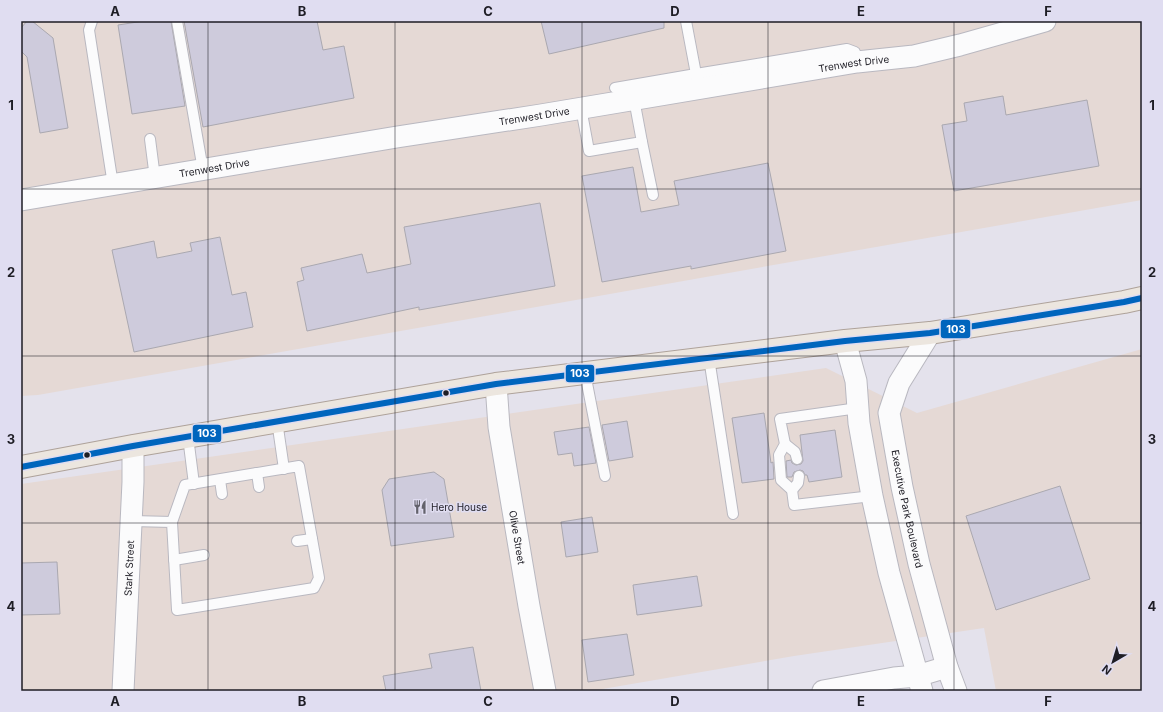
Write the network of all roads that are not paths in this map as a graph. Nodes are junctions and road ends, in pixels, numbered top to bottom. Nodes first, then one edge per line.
1 (92, 21) edge
2 (177, 21) edge
3 (686, 21) edge
4 (1035, 22) edge
5 (698, 81) junction
6 (615, 88) dead end
7 (634, 99) junction
8 (580, 108) junction
9 (150, 139) dead end
10 (642, 142) junction
11 (203, 170) junction
12 (155, 178) junction
13 (113, 185) junction
14 (653, 195) dead end
15 (21, 200) edge
16 (1136, 303) edge
17 (930, 333) junction
18 (845, 341) junction
19 (709, 358) junction
20 (585, 373) junction
21 (496, 384) junction
22 (858, 408) junction
23 (277, 421) junction
24 (188, 437) junction
25 (786, 444) junction
26 (133, 446) junction
27 (797, 459) dead end
28 (21, 467) edge
29 (284, 469) junction
30 (257, 473) junction
31 (605, 476) dead end
32 (799, 476) dead end
33 (220, 480) junction
34 (194, 484) junction
35 (259, 488) dead end
36 (792, 490) junction
37 (222, 494) dead end
38 (872, 496) junction
39 (733, 514) dead end
40 (132, 521) junction
41 (172, 522) junction
42 (312, 539) junction
43 (298, 541) dead end
44 (204, 555) dead end
45 (174, 560) junction
46 (947, 667) junction
47 (920, 684) edge
48 (123, 691) edge
49 (545, 691) edge
50 (822, 691) edge
51 (956, 691) edge

1 - 13 lane
2 - 11 lane
3 - 5 lane
4 - 5 street, Trenwest Drive
5 - 6 lane
5 - 7 street, Trenwest Drive
7 - 8 street, Trenwest Drive
7 - 10 lane
8 - 10 lane
8 - 11 street, Trenwest Drive
9 - 12 lane
10 - 14 lane
11 - 12 street, Trenwest Drive
12 - 13 street, Trenwest Drive
13 - 15 street, Trenwest Drive
16 - 17 main road
17 - 18 main road
17 - 46 street, Executive Park Boulevard
18 - 19 main road
18 - 22 street
19 - 20 main road
19 - 39 lane
20 - 21 main road
20 - 31 lane
21 - 23 main road
21 - 49 street, Olive Street
22 - 25 lane
22 - 38 street
23 - 24 main road
23 - 29 lane
24 - 26 main road
24 - 34 lane
25 - 27 lane
25 - 36 lane
26 - 28 main road
26 - 40 street, Stark Street
29 - 30 lane
29 - 42 lane
30 - 33 lane
30 - 35 lane
32 - 36 lane
33 - 34 lane
33 - 37 lane
34 - 41 lane
36 - 38 lane
38 - 47 street
40 - 41 lane
40 - 48 street, Stark Street
41 - 45 lane
42 - 43 lane
42 - 45 lane
44 - 45 lane
46 - 47 street
46 - 51 street, Executive Park Boulevard
47 - 50 street

